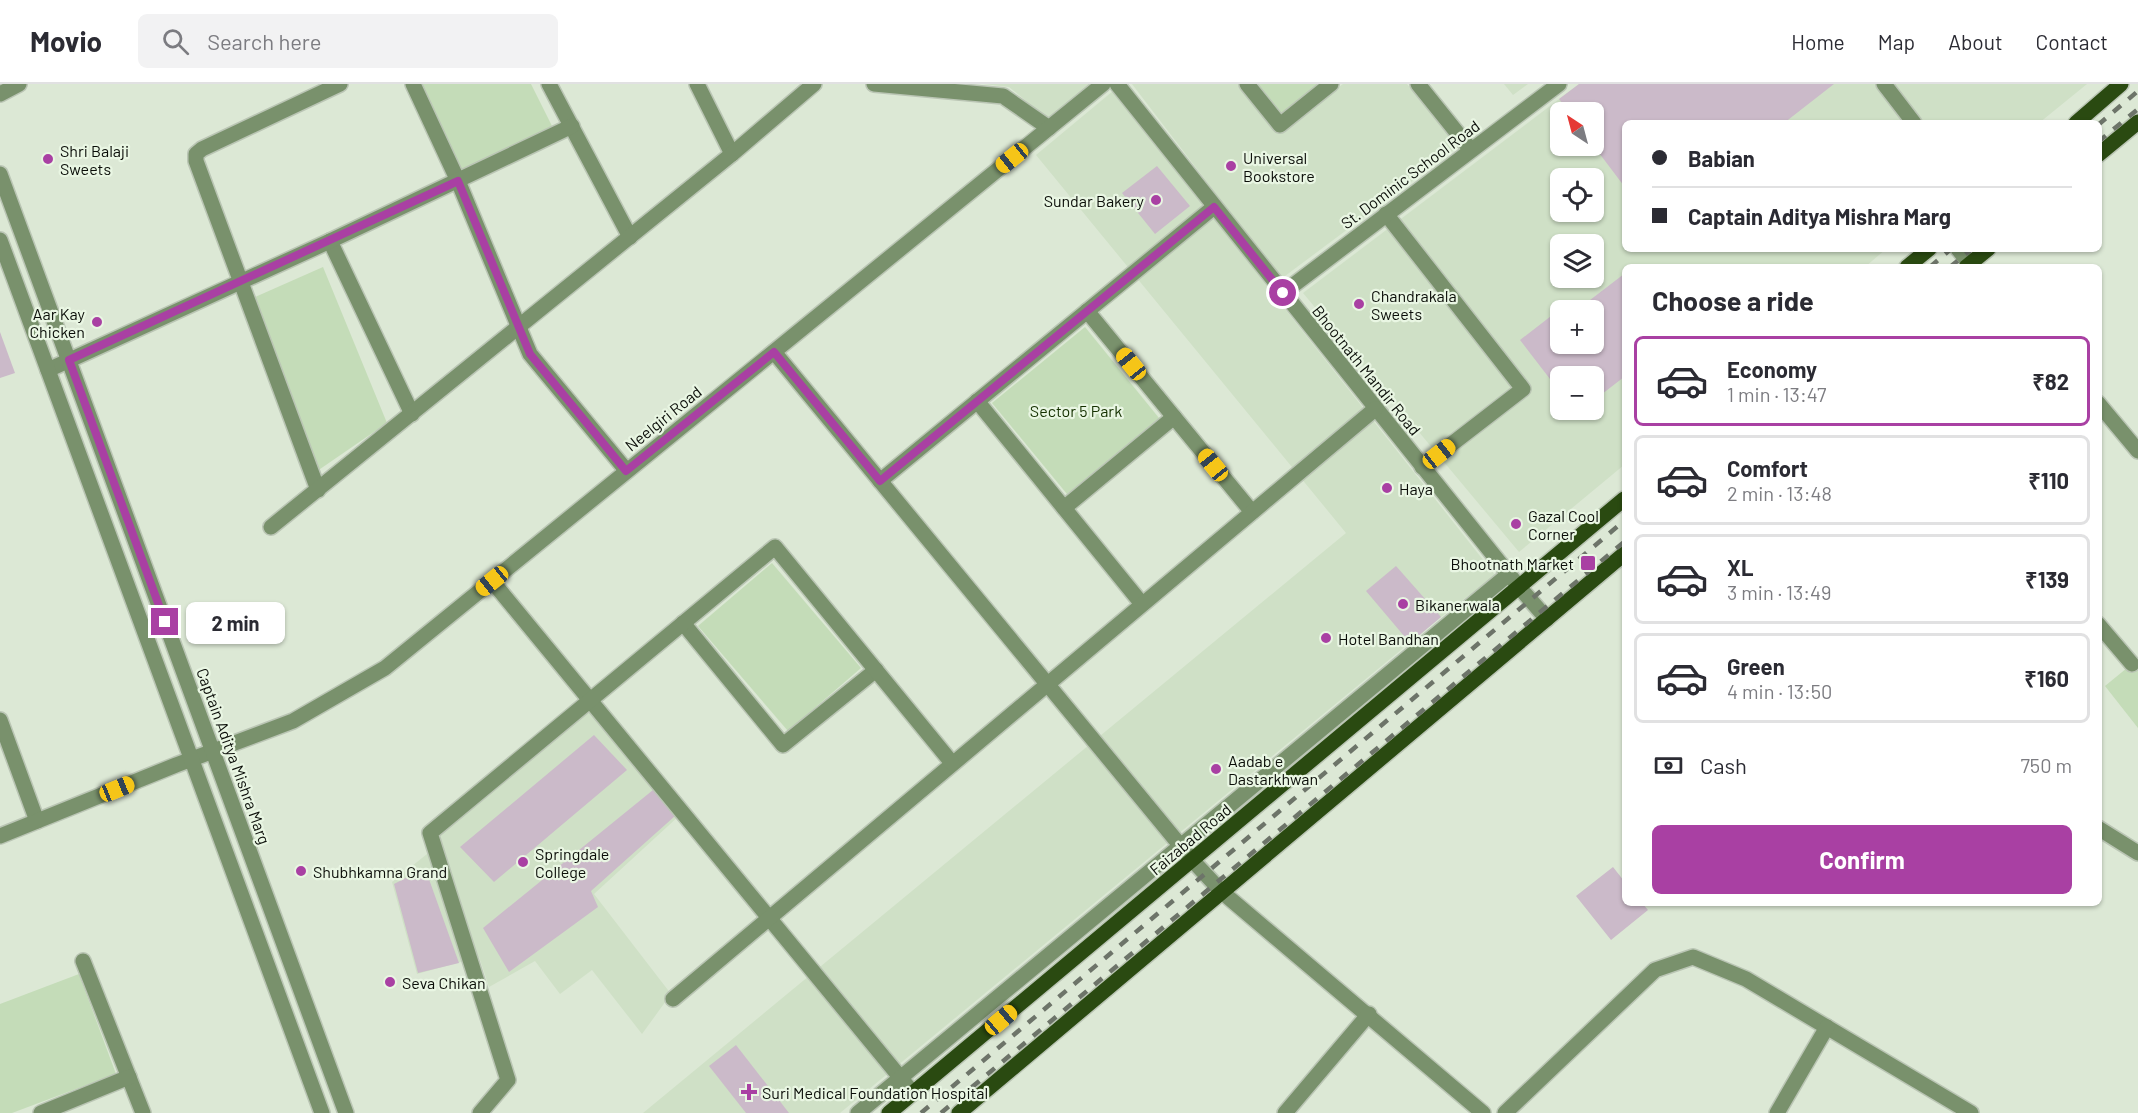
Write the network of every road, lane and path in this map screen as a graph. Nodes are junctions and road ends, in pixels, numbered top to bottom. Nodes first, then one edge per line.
1 (19, 84) edge
2 (340, 84) edge
3 (413, 84) edge
4 (549, 84) edge
5 (697, 84) edge
6 (814, 84) edge
7 (874, 84) edge
8 (1103, 84) edge
9 (1117, 84) edge
10 (1247, 84) edge
11 (1331, 84) edge
12 (1418, 84) edge
13 (1559, 84) edge
14 (1884, 84) edge
15 (2121, 84) edge
16 (0, 94) edge
17 (1912, 120) edge
18 (2079, 120) edge
19 (2138, 122) edge
20 (572, 126) junction
21 (1049, 128) junction
22 (1471, 150) junction
23 (2102, 152) edge
24 (732, 154) junction
25 (0, 174) edge
26 (458, 181) junction
27 (1214, 207) junction
28 (1386, 214) junction
29 (630, 237) junction
30 (0, 240) edge
31 (330, 241) junction
32 (1925, 252) edge
33 (1984, 252) edge
34 (1911, 264) edge
35 (1970, 264) edge
36 (240, 283) junction
37 (1283, 293) junction
38 (1087, 311) junction
39 (519, 328) junction
40 (774, 352) junction
41 (69, 360) junction
42 (48, 370) junction
43 (977, 401) junction
44 (2102, 408) edge
45 (1375, 409) junction
46 (412, 414) junction
47 (1174, 417) junction
48 (2138, 451) edge
49 (1422, 467) junction
50 (626, 471) junction
51 (880, 481) junction
52 (318, 489) junction
53 (1622, 500) edge
54 (1064, 508) junction
55 (1252, 512) junction
56 (271, 527) dead end
57 (1622, 556) edge
58 (1514, 580) junction
59 (492, 581) junction
60 (1142, 604) junction
61 (1547, 619) junction
62 (683, 623) junction
63 (2102, 629) edge
64 (2132, 664) dead end
65 (876, 670) junction
66 (1047, 683) junction
67 (591, 700) junction
68 (0, 720) edge
69 (213, 752) junction
70 (192, 759) junction
71 (952, 763) junction
72 (37, 821) junction
73 (2102, 830) edge
74 (0, 836) edge
75 (1181, 846) junction
76 (2138, 853) edge
77 (1193, 861) junction
78 (1222, 892) junction
79 (768, 917) junction
80 (83, 961) dead end
81 (673, 999) dead end
82 (1369, 1014) junction
83 (1827, 1027) junction
84 (129, 1077) junction
85 (901, 1078) junction
86 (914, 1093) junction
87 (41, 1113) edge
88 (142, 1113) edge
89 (322, 1113) edge
90 (346, 1113) edge
91 (480, 1113) edge
92 (858, 1113) edge
93 (889, 1113) edge
94 (959, 1113) edge
95 (1285, 1113) edge
96 (1483, 1113) edge
97 (1505, 1113) edge
98 (1777, 1113) edge
99 (1971, 1113) edge

1 - 16 street
2 - 36 street
3 - 26 street
4 - 20 street
5 - 24 street
6 - 24 street
7 - 21 street
8 - 21 street, Neelgiri Road
9 - 27 street, Bhootnath Mandir Road
10 - 11 street
12 - 22 street
13 - 22 street, St. Dominic School Road
14 - 17 street
15 - 18 main road
19 - 23 main road
20 - 26 street
20 - 29 street
21 - 40 street, Neelgiri Road
22 - 28 street, St. Dominic School Road
24 - 29 street
25 - 41 street, Captain Aditya Mishra Marg
26 - 31 street
26 - 39 street
27 - 37 street, Bhootnath Mandir Road
27 - 38 street
28 - 37 street, St. Dominic School Road
28 - 49 street
29 - 39 street
30 - 42 street
31 - 36 street
31 - 46 street
32 - 34 main road
33 - 35 main road
36 - 41 street
36 - 52 street
37 - 45 street, Bhootnath Mandir Road
38 - 43 street
38 - 47 street
39 - 46 street
39 - 50 street
40 - 50 street, Neelgiri Road
40 - 51 street
41 - 42 street
41 - 69 street, Captain Aditya Mishra Marg
42 - 70 street
43 - 51 street
43 - 54 street
44 - 48 street
45 - 49 street, Bhootnath Mandir Road
45 - 55 street
46 - 52 street
47 - 54 street
47 - 55 street
49 - 58 street, Bhootnath Mandir Road
50 - 59 street, Neelgiri Road
51 - 66 street
52 - 56 street
53 - 58 main road, Faizabad Road
54 - 60 street
55 - 60 street
57 - 61 main road
58 - 61 street, Bhootnath Mandir Road
58 - 75 street
58 - 77 main road, Faizabad Road
59 - 67 street
59 - 69 street, Neelgiri Road
60 - 66 street
61 - 78 main road
62 - 65 street
62 - 65 street
62 - 67 street
63 - 64 street
65 - 71 street
66 - 71 street
66 - 75 street
67 - 79 street
67 - 91 street
68 - 72 street
69 - 70 street, Neelgiri Road
69 - 90 street, Captain Aditya Mishra Marg
70 - 72 street, Neelgiri Road
70 - 89 street
71 - 79 street
72 - 74 street, Neelgiri Road
73 - 76 street
75 - 77 street
75 - 85 street
77 - 78 street
77 - 86 main road, Faizabad Road
78 - 82 street
78 - 94 main road
79 - 81 street
79 - 85 street
80 - 84 street
82 - 95 street
82 - 96 street
83 - 97 street
83 - 98 street
83 - 99 street
84 - 87 street
84 - 88 street
85 - 86 street
85 - 92 street
86 - 93 main road, Faizabad Road

